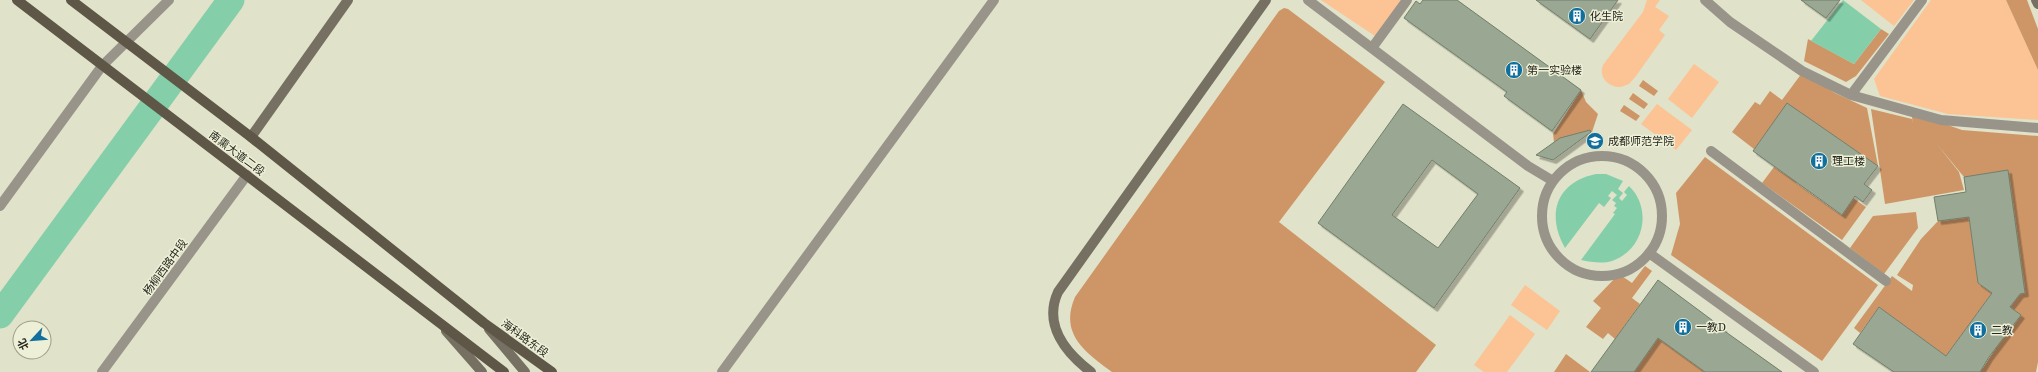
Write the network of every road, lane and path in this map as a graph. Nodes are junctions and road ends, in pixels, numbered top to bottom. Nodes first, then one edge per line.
1 (17, 0) edge
2 (71, 0) edge
3 (169, 0) edge
4 (348, 0) edge
5 (994, 0) edge
6 (1266, 0) edge
7 (1308, 0) edge
8 (1407, 0) edge
9 (1705, 0) edge
10 (1922, 0) edge
11 (2036, 0) edge
12 (2038, 4) edge
13 (127, 43) junction
14 (1372, 48) junction
15 (102, 66) junction
16 (1851, 96) junction
17 (2038, 128) edge
18 (251, 137) junction
19 (1711, 151) dead end
20 (247, 175) junction
21 (1553, 181) junction
22 (0, 206) edge
23 (1649, 253) junction
24 (1886, 282) dead end
25 (484, 323) junction
26 (442, 326) junction
27 (102, 372) edge
28 (482, 372) edge
29 (504, 372) edge
30 (525, 372) edge
31 (552, 372) edge
32 (722, 372) edge
33 (1091, 372) edge
34 (1814, 372) edge

1 - 15 main road, 南熏大道二段
2 - 13 main road, 南熏大道二段
3 - 13 street
4 - 18 street
5 - 32 street
6 - 33 street
7 - 14 street
8 - 14 street
9 - 16 street
10 - 16 street
11 - 12 street
13 - 15 street
13 - 18 main road, 南熏大道二段
14 - 21 street
15 - 20 main road, 南熏大道二段
15 - 22 street
16 - 17 street
18 - 25 main road, 南熏大道二段
19 - 24 street
20 - 26 main road, 南熏大道二段
20 - 27 street, 杨柳西路中段
21 - 23 street
21 - 23 street
23 - 34 street
25 - 30 street
25 - 31 main road, 海科路东段
26 - 28 street
26 - 29 main road

